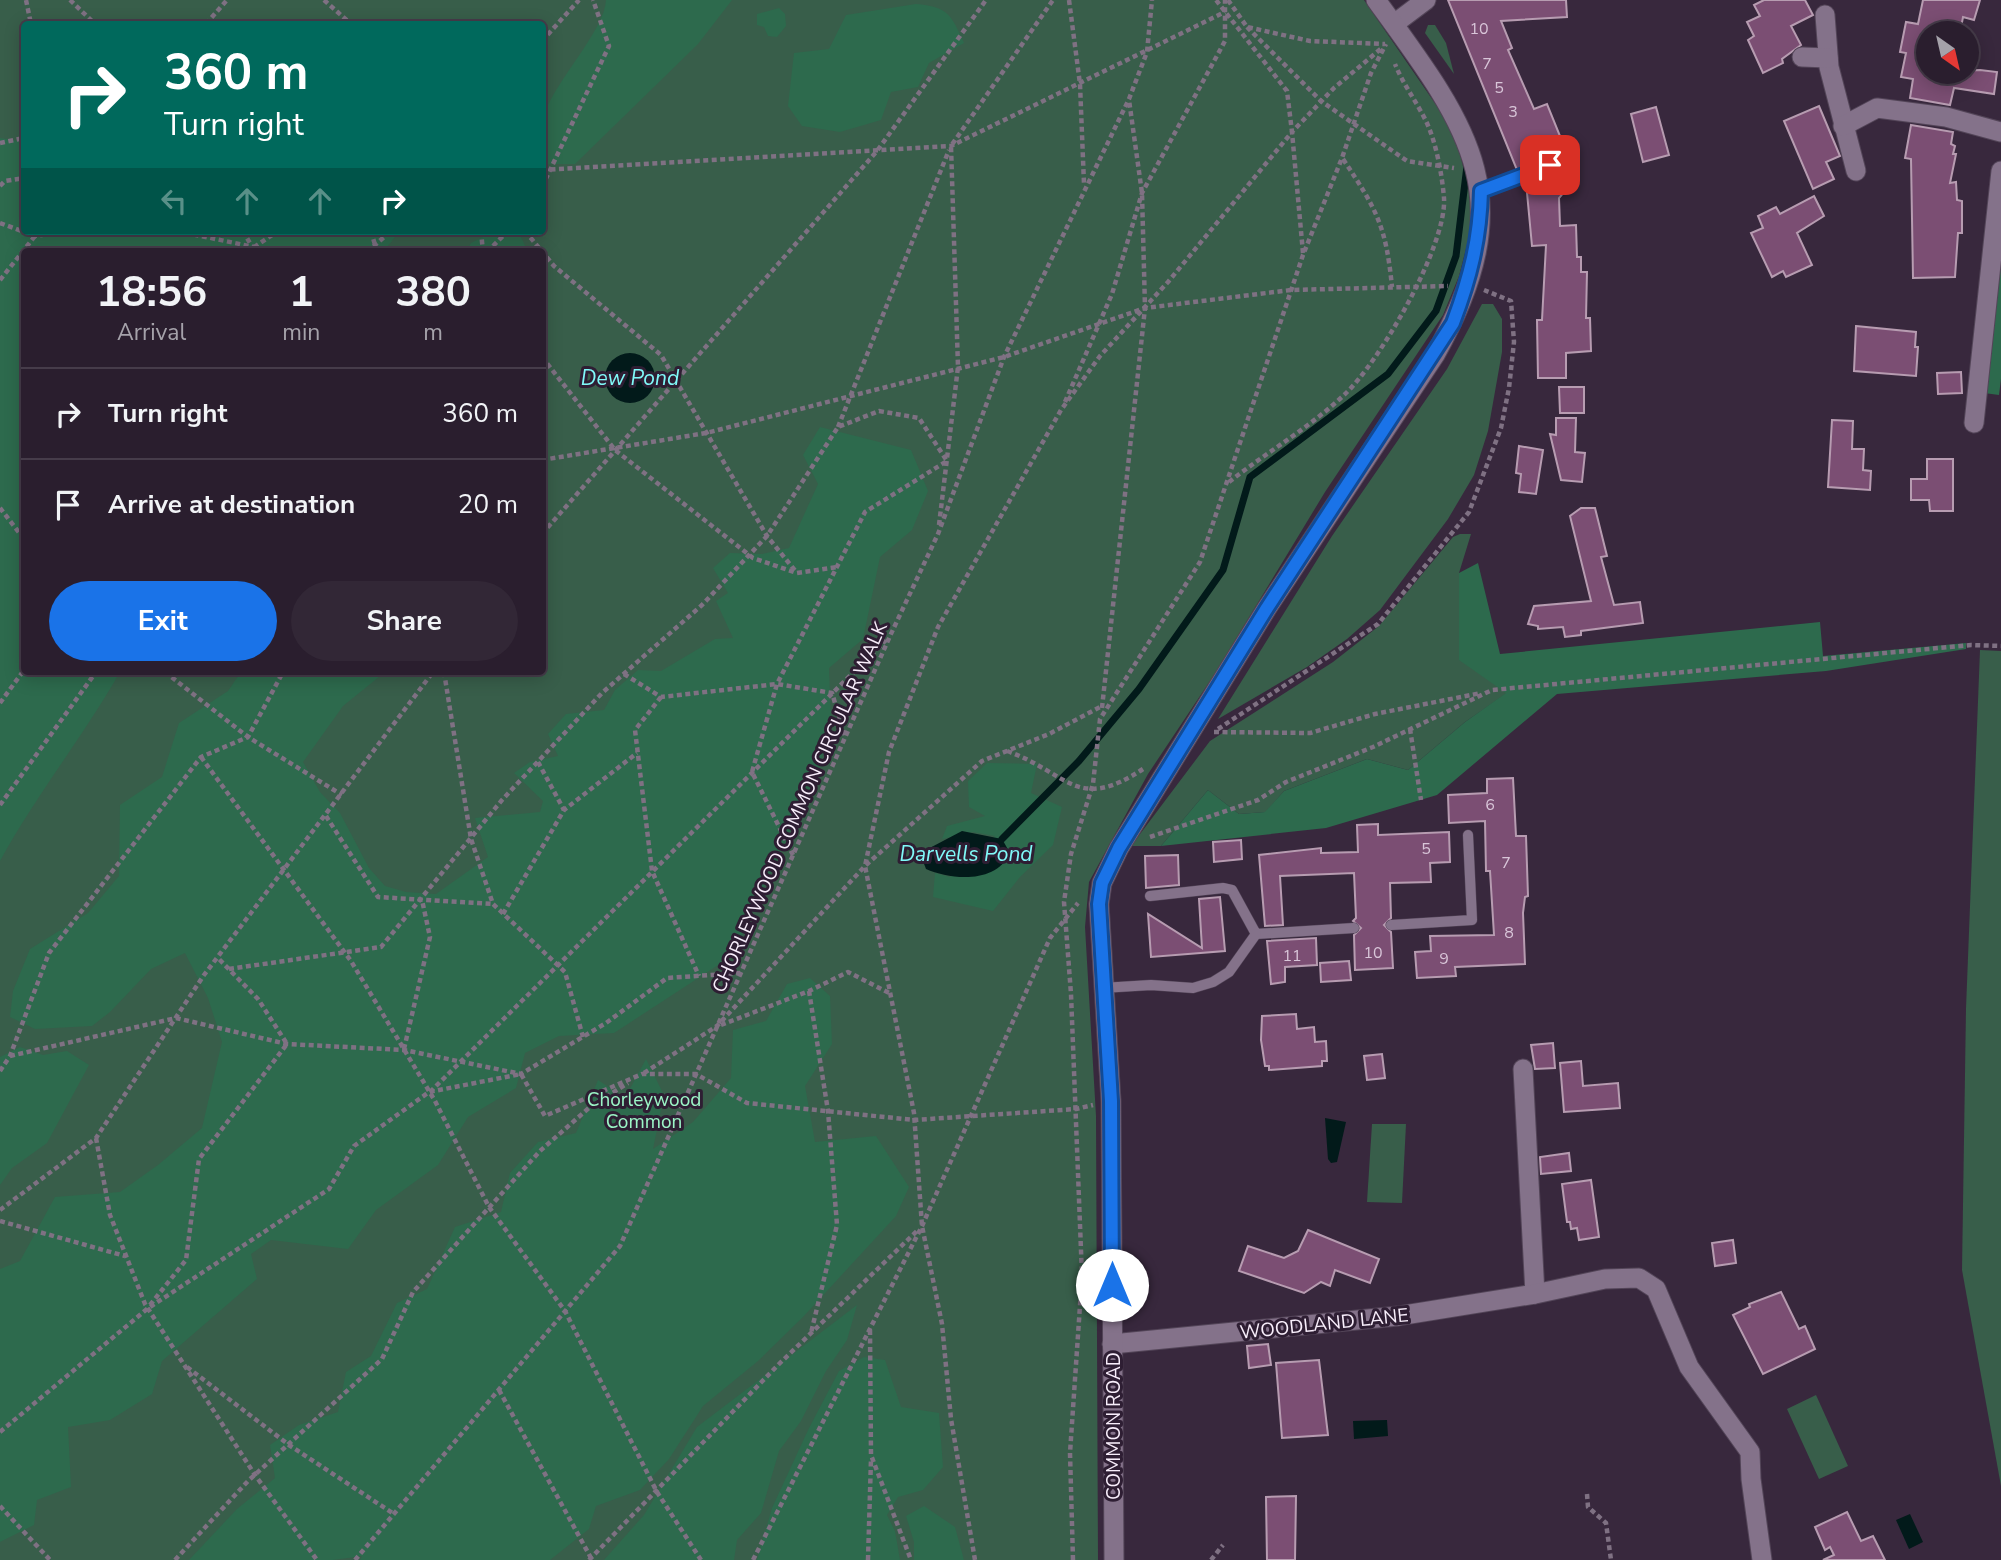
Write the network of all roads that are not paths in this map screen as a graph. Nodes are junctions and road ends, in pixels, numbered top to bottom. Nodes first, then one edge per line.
1 (1376, 0) edge
2 (1426, 0) edge
3 (1825, 15) dead end
4 (1394, 24) junction
5 (1802, 57) dead end
6 (1828, 58) junction
7 (1843, 126) junction
8 (2001, 132) edge
9 (1570, 158) dead end
10 (1856, 171) dead end
11 (2001, 172) edge
12 (1480, 183) junction
13 (1974, 423) dead end
14 (1468, 835) dead end
15 (1150, 896) dead end
16 (1391, 925) dead end
17 (1354, 928) dead end
18 (1256, 934) junction
19 (1102, 988) junction
20 (1523, 1069) dead end
21 (1535, 1294) junction
22 (1112, 1344) junction
23 (1114, 1560) edge
24 (1762, 1560) edge

1 - 4 street, COMMON ROAD
2 - 4 street
3 - 6 street
4 - 12 street, COMMON ROAD
5 - 6 street
6 - 7 street
7 - 8 street
7 - 10 street
9 - 12 lane
11 - 13 street
12 - 19 street, COMMON ROAD
14 - 16 lane
15 - 18 lane
17 - 18 lane
18 - 19 lane
19 - 22 street, COMMON ROAD
20 - 21 street
21 - 22 street, WOODLAND LANE
21 - 24 street, WOODLAND LANE
22 - 23 street, COMMON ROAD

